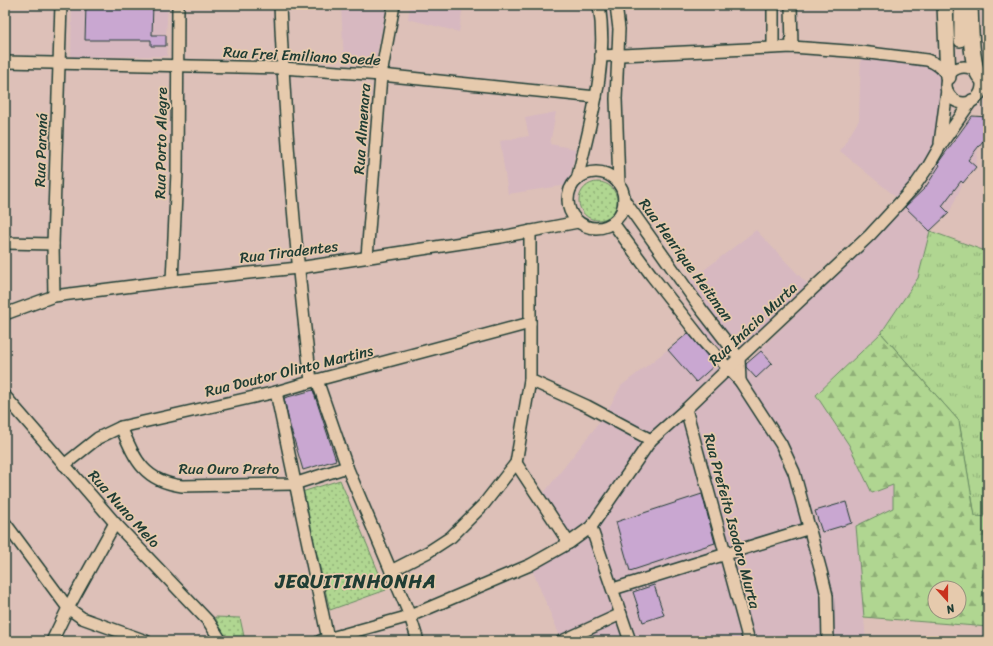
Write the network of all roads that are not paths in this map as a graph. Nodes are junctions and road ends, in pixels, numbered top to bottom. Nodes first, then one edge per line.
1 (60, 5) edge
2 (178, 5) edge
3 (280, 5) edge
4 (394, 5) edge
5 (599, 5) edge
6 (616, 5) edge
7 (773, 5) edge
8 (791, 5) edge
9 (945, 5) edge
10 (956, 5) edge
11 (960, 5) edge
12 (970, 5) edge
13 (773, 47) junction
14 (792, 47) junction
15 (618, 55) junction
16 (601, 56) junction
17 (5, 62) edge
18 (59, 63) junction
19 (177, 65) junction
20 (282, 68) junction
21 (381, 75) junction
22 (983, 79) edge
23 (947, 83) junction
24 (596, 97) junction
25 (972, 100) junction
26 (940, 146) junction
27 (577, 180) junction
28 (619, 184) junction
29 (624, 200) junction
30 (578, 222) junction
31 (613, 222) junction
32 (530, 231) junction
33 (5, 243) edge
34 (53, 244) junction
35 (367, 257) junction
36 (298, 268) junction
37 (172, 281) junction
38 (54, 296) junction
39 (5, 314) edge
40 (530, 323) junction
41 (738, 358) junction
42 (727, 368) junction
43 (530, 380) junction
44 (314, 381) junction
45 (740, 381) junction
46 (276, 392) junction
47 (5, 396) edge
48 (686, 409) junction
49 (121, 427) junction
50 (651, 440) junction
51 (516, 463) junction
52 (64, 465) junction
53 (347, 467) junction
54 (294, 484) junction
55 (5, 523) edge
56 (115, 523) junction
57 (592, 527) junction
58 (810, 528) junction
59 (569, 543) junction
60 (725, 554) junction
61 (391, 571) junction
62 (613, 589) junction
63 (68, 608) junction
64 (621, 614) junction
65 (410, 616) junction
66 (324, 640) edge
67 (52, 641) edge
68 (146, 641) edge
69 (221, 641) edge
70 (418, 641) edge
71 (562, 641) edge
72 (630, 641) edge
73 (749, 641) edge
74 (828, 641) edge

1 - 18 street, Rua Paraná
2 - 19 street, Rua Porto Alegre
3 - 20 street
4 - 21 street, Rua Almenara
5 - 16 street
6 - 15 street
7 - 13 street
8 - 14 street
9 - 23 street
10 - 11 street
12 - 22 street
13 - 14 street
13 - 15 street
14 - 23 street
15 - 16 street
15 - 28 street
16 - 24 street
17 - 18 street, Rua Frei Emiliano Soede
18 - 19 street, Rua Frei Emiliano Soede
18 - 34 street, Rua Paraná
19 - 20 street, Rua Frei Emiliano Soede
19 - 37 street, Rua Porto Alegre
20 - 21 street, Rua Frei Emiliano Soede
20 - 36 street
21 - 24 street, Rua Frei Emiliano Soede
21 - 35 street, Rua Almenara
22 - 23 street
22 - 25 street
23 - 25 street
23 - 26 street
24 - 27 street
25 - 26 street, Rua Inácio Murta
26 - 41 street, Rua Inácio Murta
27 - 28 street
27 - 30 street
28 - 29 street
29 - 31 street
29 - 41 street, Rua Henrique Heitman
30 - 31 street
30 - 32 street, Rua Tiradentes
31 - 42 street
32 - 35 street, Rua Tiradentes
32 - 40 street
33 - 34 street
34 - 38 street, Rua Paraná
35 - 36 street, Rua Tiradentes
36 - 37 street, Rua Tiradentes
36 - 44 street
37 - 38 street, Rua Tiradentes
38 - 39 street, Rua Tiradentes
40 - 43 street
40 - 44 street, Rua Doutor Olinto Martins
41 - 42 street, Rua Inácio Murta
41 - 45 street
42 - 45 street
42 - 48 street, Rua Inácio Murta
43 - 50 street
43 - 51 street
44 - 46 street, Rua Doutor Olinto Martins
44 - 53 street
45 - 58 street
46 - 49 street, Rua Doutor Olinto Martins
46 - 54 street
47 - 52 street, Rua Nuno Melo
48 - 50 street, Rua Inácio Murta
48 - 60 street, Rua Prefeito Isodoro Murta
49 - 52 street, Rua Doutor Olinto Martins
49 - 54 street, Rua Ouro Preto
50 - 57 street, Rua Inácio Murta
51 - 59 street
51 - 61 street
52 - 56 street, Rua Nuno Melo
53 - 54 street, Rua Ouro Preto
53 - 61 street
54 - 66 street
55 - 63 street
56 - 63 street
56 - 69 street, Rua Nuno Melo
57 - 59 street
57 - 62 street
58 - 60 street
58 - 74 street
59 - 65 street
60 - 62 street
60 - 73 street, Rua Prefeito Isodoro Murta
61 - 65 street
62 - 64 street
63 - 67 street
63 - 68 street
64 - 71 street
64 - 72 street
65 - 66 street
65 - 70 street

